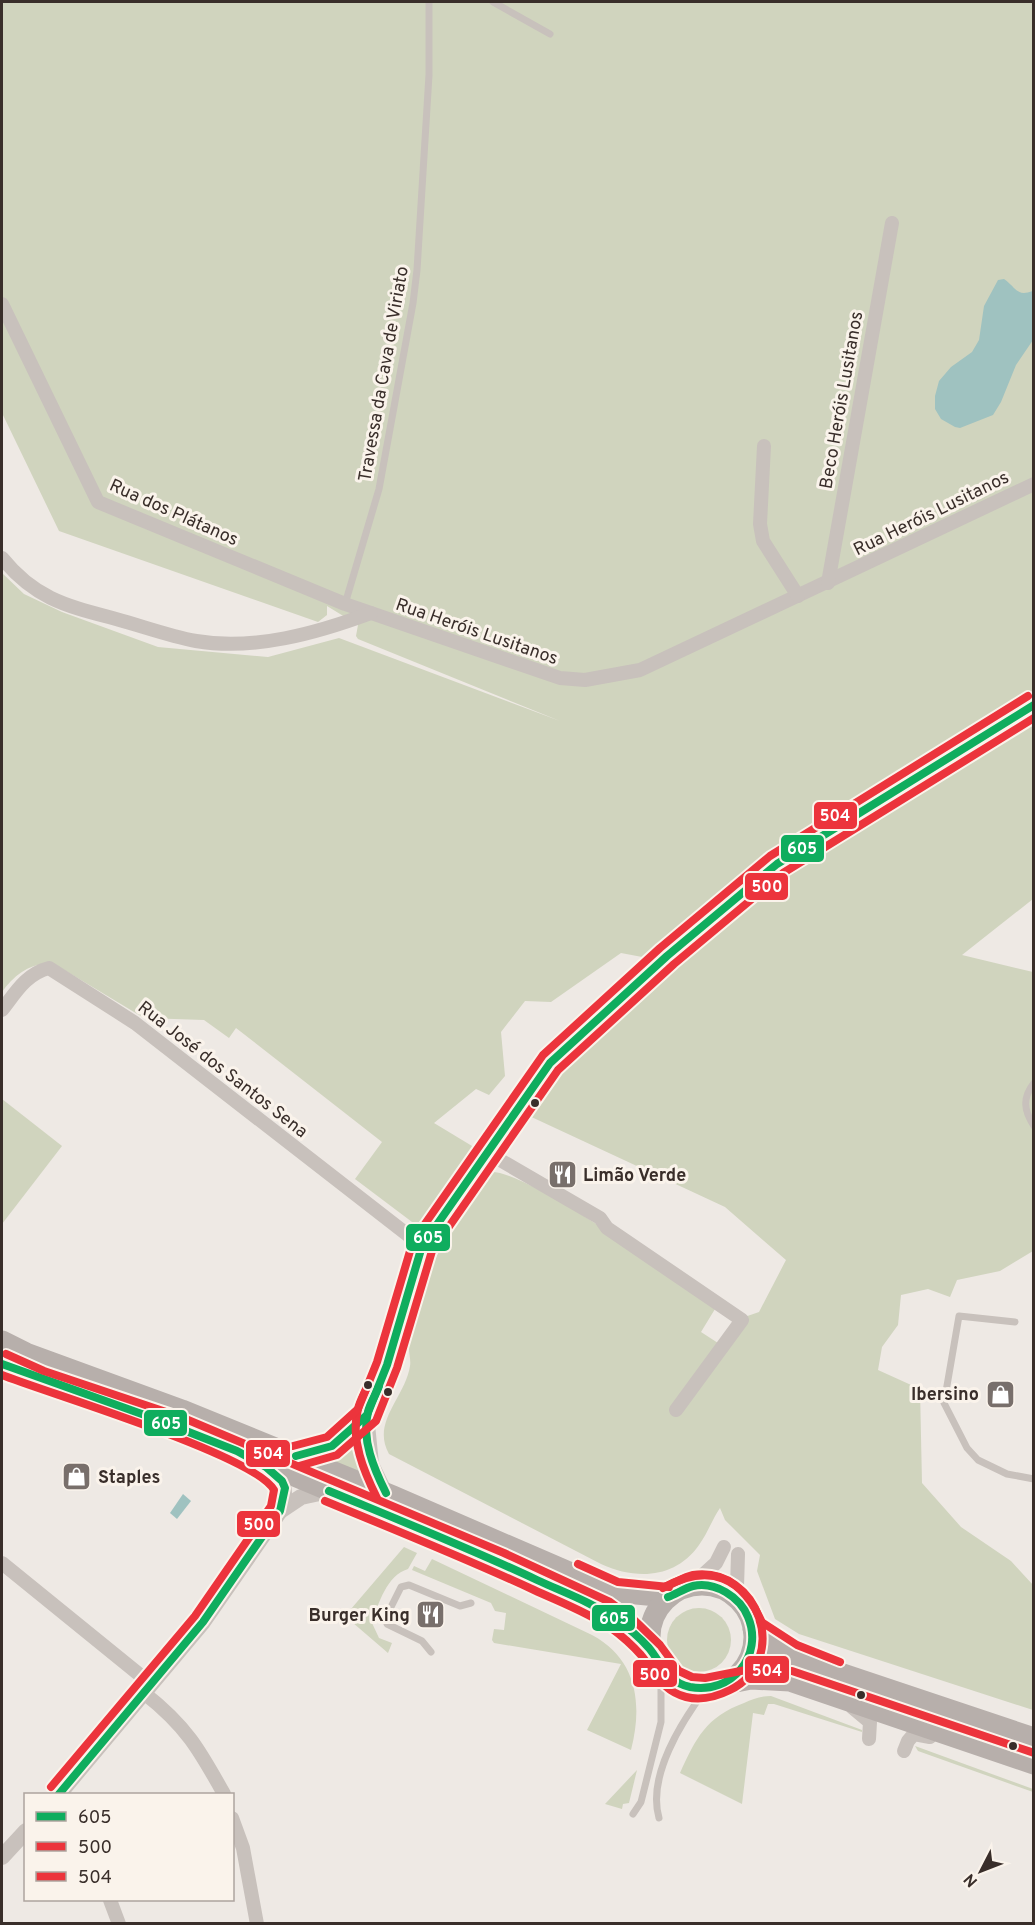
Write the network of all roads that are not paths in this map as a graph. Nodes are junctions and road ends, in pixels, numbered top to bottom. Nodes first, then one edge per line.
1 (429, 2) edge
2 (493, 2) edge
3 (550, 34) dead end
4 (892, 223) dead end
5 (2, 304) edge
6 (764, 446) dead end
7 (1034, 484) edge
8 (2, 558) edge
9 (828, 583) junction
10 (798, 596) junction
11 (345, 604) junction
12 (371, 613) junction
13 (1034, 705) edge
14 (2, 1010) edge
15 (1034, 1083) edge
16 (1034, 1126) edge
17 (488, 1153) junction
18 (422, 1246) junction
19 (1015, 1322) dead end
20 (2, 1341) edge
21 (2, 1364) edge
22 (676, 1410) dead end
23 (367, 1415) junction
24 (296, 1456) junction
25 (266, 1464) junction
26 (1034, 1479) edge
27 (329, 1491) junction
28 (386, 1493) junction
29 (280, 1511) junction
30 (724, 1547) dead end
31 (738, 1554) dead end
32 (2, 1563) edge
33 (692, 1585) junction
34 (668, 1597) junction
35 (471, 1603) dead end
36 (742, 1604) junction
37 (753, 1629) junction
38 (431, 1652) dead end
39 (657, 1661) junction
40 (714, 1687) junction
41 (148, 1689) junction
42 (838, 1697) junction
43 (1034, 1738) edge
44 (869, 1739) dead end
45 (988, 1748) junction
46 (904, 1751) dead end
47 (1034, 1764) edge
48 (60, 1793) edge
49 (223, 1793) edge
50 (633, 1814) dead end
51 (659, 1818) dead end
52 (234, 1823) edge
53 (24, 1834) edge
54 (2, 1857) edge
55 (111, 1901) edge
56 (119, 1923) edge
57 (257, 1923) edge

1 - 11 lane, Travessa da Cava de Viriato
2 - 3 lane
4 - 9 street, Beco Heróis Lusitanos
5 - 11 street, Rua dos Plátanos
6 - 10 street
7 - 9 street, Rua Heróis Lusitanos
8 - 12 street, Rua Heróis Lusitanos
9 - 10 street, Rua Heróis Lusitanos
10 - 12 street, Rua Heróis Lusitanos
11 - 12 street, Rua dos Plátanos
13 - 17 street
14 - 18 street, Rua José dos Santos Sena
15 - 16 lane
17 - 18 street
17 - 22 street
18 - 23 street
19 - 26 lane
20 - 24 main road
21 - 25 main road
23 - 24 street
23 - 28 street
24 - 28 main road
25 - 27 main road
25 - 29 street
27 - 29 street
27 - 39 main road
28 - 34 main road
29 - 41 street
30 - 33 street
31 - 36 street
32 - 41 street
33 - 34 main road
33 - 36 main road
34 - 39 main road
35 - 38 lane
36 - 37 main road
37 - 40 main road
37 - 43 main road
39 - 40 main road
39 - 50 lane
40 - 42 main road
40 - 51 lane
41 - 48 street
41 - 49 street
42 - 44 street
42 - 45 main road
45 - 46 street
45 - 47 main road
52 - 57 street
53 - 54 street
55 - 56 street

